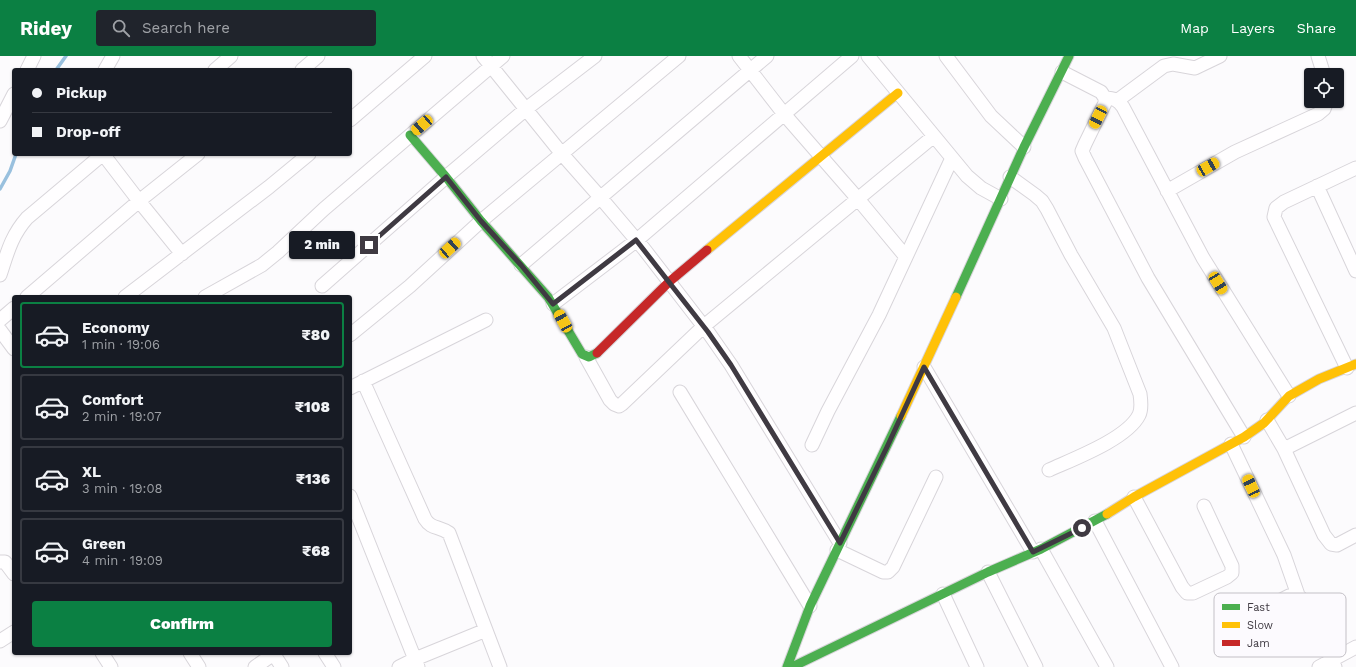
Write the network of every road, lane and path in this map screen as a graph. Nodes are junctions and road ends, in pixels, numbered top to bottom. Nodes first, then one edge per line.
1 (34, 56) edge
2 (113, 56) edge
3 (232, 56) edge
4 (318, 56) edge
5 (503, 56) edge
6 (595, 56) edge
7 (679, 56) edge
8 (739, 56) edge
9 (767, 56) edge
10 (852, 56) edge
11 (868, 56) edge
12 (946, 56) edge
13 (1069, 56) edge
14 (1220, 56) edge
15 (1318, 56) edge
16 (418, 58) edge
17 (487, 61) edge
18 (28, 68) edge
19 (106, 68) edge
20 (217, 68) edge
21 (304, 68) edge
22 (1322, 68) edge
23 (750, 70) junction
24 (1062, 72) junction
25 (898, 93) junction
26 (12, 98) edge
27 (1105, 98) junction
28 (1118, 100) junction
29 (1324, 108) edge
30 (526, 109) junction
31 (784, 114) junction
32 (352, 118) edge
33 (0, 121) edge
34 (410, 135) junction
35 (934, 136) junction
36 (1024, 147) junction
37 (562, 154) junction
38 (101, 156) edge
39 (105, 156) edge
40 (195, 156) edge
41 (307, 156) edge
42 (821, 157) junction
43 (952, 158) junction
44 (1356, 168) edge
45 (446, 177) junction
46 (1010, 177) junction
47 (1317, 186) junction
48 (1167, 191) junction
49 (600, 197) junction
50 (858, 199) junction
51 (1000, 199) junction
52 (139, 201) junction
53 (481, 221) junction
54 (636, 240) junction
55 (182, 254) junction
56 (906, 257) junction
57 (521, 265) junction
58 (1356, 272) edge
59 (0, 276) edge
60 (668, 282) junction
61 (322, 286) dead end
62 (29, 295) edge
63 (129, 295) edge
64 (208, 295) edge
65 (553, 304) junction
66 (12, 310) edge
67 (0, 320) edge
68 (486, 320) dead end
69 (704, 326) junction
70 (0, 330) edge
71 (352, 333) edge
72 (12, 346) edge
73 (586, 357) junction
74 (1351, 366) edge
75 (924, 367) junction
76 (363, 381) junction
77 (352, 387) edge
78 (680, 392) dead end
79 (1289, 396) junction
80 (1356, 413) edge
81 (1267, 420) junction
82 (1244, 437) junction
83 (1231, 444) junction
84 (812, 445) dead end
85 (1284, 449) junction
86 (1049, 470) dead end
87 (936, 477) dead end
88 (1134, 497) junction
89 (352, 501) edge
90 (1204, 506) dead end
91 (1095, 521) junction
92 (1356, 535) edge
93 (839, 547) junction
94 (1037, 551) junction
95 (0, 562) edge
96 (12, 571) edge
97 (988, 572) junction
98 (1297, 593) edge
99 (942, 594) junction
100 (810, 606) junction
101 (486, 630) junction
102 (12, 633) edge
103 (0, 641) edge
104 (1356, 647) edge
105 (1346, 654) edge
106 (103, 655) edge
107 (191, 655) edge
108 (271, 655) edge
109 (275, 655) edge
110 (326, 655) edge
111 (1342, 657) edge
112 (417, 663) edge
113 (1333, 664) edge
114 (111, 667) edge
115 (199, 667) edge
116 (255, 667) edge
117 (282, 667) edge
118 (334, 667) edge
119 (399, 667) edge
120 (500, 667) edge
121 (787, 667) edge
122 (792, 667) edge
123 (977, 667) edge
124 (1036, 667) edge
125 (1107, 667) edge
126 (1172, 667) edge
127 (1319, 667) edge

1 - 18 street
2 - 19 street
3 - 20 street
4 - 21 street
5 - 17 street
6 - 30 street
7 - 37 street
8 - 23 street
9 - 23 street
10 - 31 street
11 - 25 street
12 - 36 street
13 - 24 street
14 - 28 street
15 - 22 street
16 - 32 street
17 - 30 street
17 - 34 street
23 - 31 street
23 - 49 street
24 - 27 street
24 - 36 street
25 - 35 street
25 - 42 street
26 - 33 street
27 - 28 street
27 - 82 street
28 - 48 street
29 - 48 street
30 - 37 street
30 - 45 street
31 - 42 street
31 - 54 street
34 - 45 street
34 - 64 street
35 - 43 street
35 - 50 street
36 - 46 street
37 - 49 street
37 - 53 street
38 - 59 street
39 - 52 street
40 - 52 street
41 - 55 street
42 - 50 street
42 - 60 street
43 - 51 street
43 - 56 street
44 - 47 street
45 - 53 street
45 - 61 street
46 - 51 street
46 - 86 street
47 - 58 street
47 - 74 street
48 - 79 street
49 - 54 street
49 - 57 street
50 - 56 street
50 - 69 street
51 - 75 street
52 - 55 street
52 - 62 street
53 - 57 street
53 - 71 street
54 - 60 street
54 - 65 street
55 - 63 street
56 - 84 street
57 - 65 street
60 - 69 street
60 - 73 street
65 - 73 street
66 - 67 street
68 - 76 street
69 - 73 street
69 - 93 street
70 - 72 street
74 - 79 street
75 - 93 street
75 - 94 street
76 - 77 street
76 - 101 street
78 - 100 street
79 - 81 street
80 - 85 street
81 - 82 street
81 - 85 street
82 - 83 street
83 - 88 street
83 - 98 street
85 - 92 street
87 - 93 street
88 - 90 street
88 - 91 street
89 - 112 street
91 - 94 street
91 - 126 street
93 - 100 street
94 - 97 street
94 - 125 street
95 - 96 street
97 - 99 street
97 - 124 street
99 - 122 street
99 - 123 street
100 - 121 street
101 - 112 street
101 - 120 street
102 - 103 street
104 - 105 street
106 - 114 street
107 - 115 street
108 - 116 street
109 - 117 street
110 - 118 street
111 - 113 street
112 - 119 street
113 - 127 street

